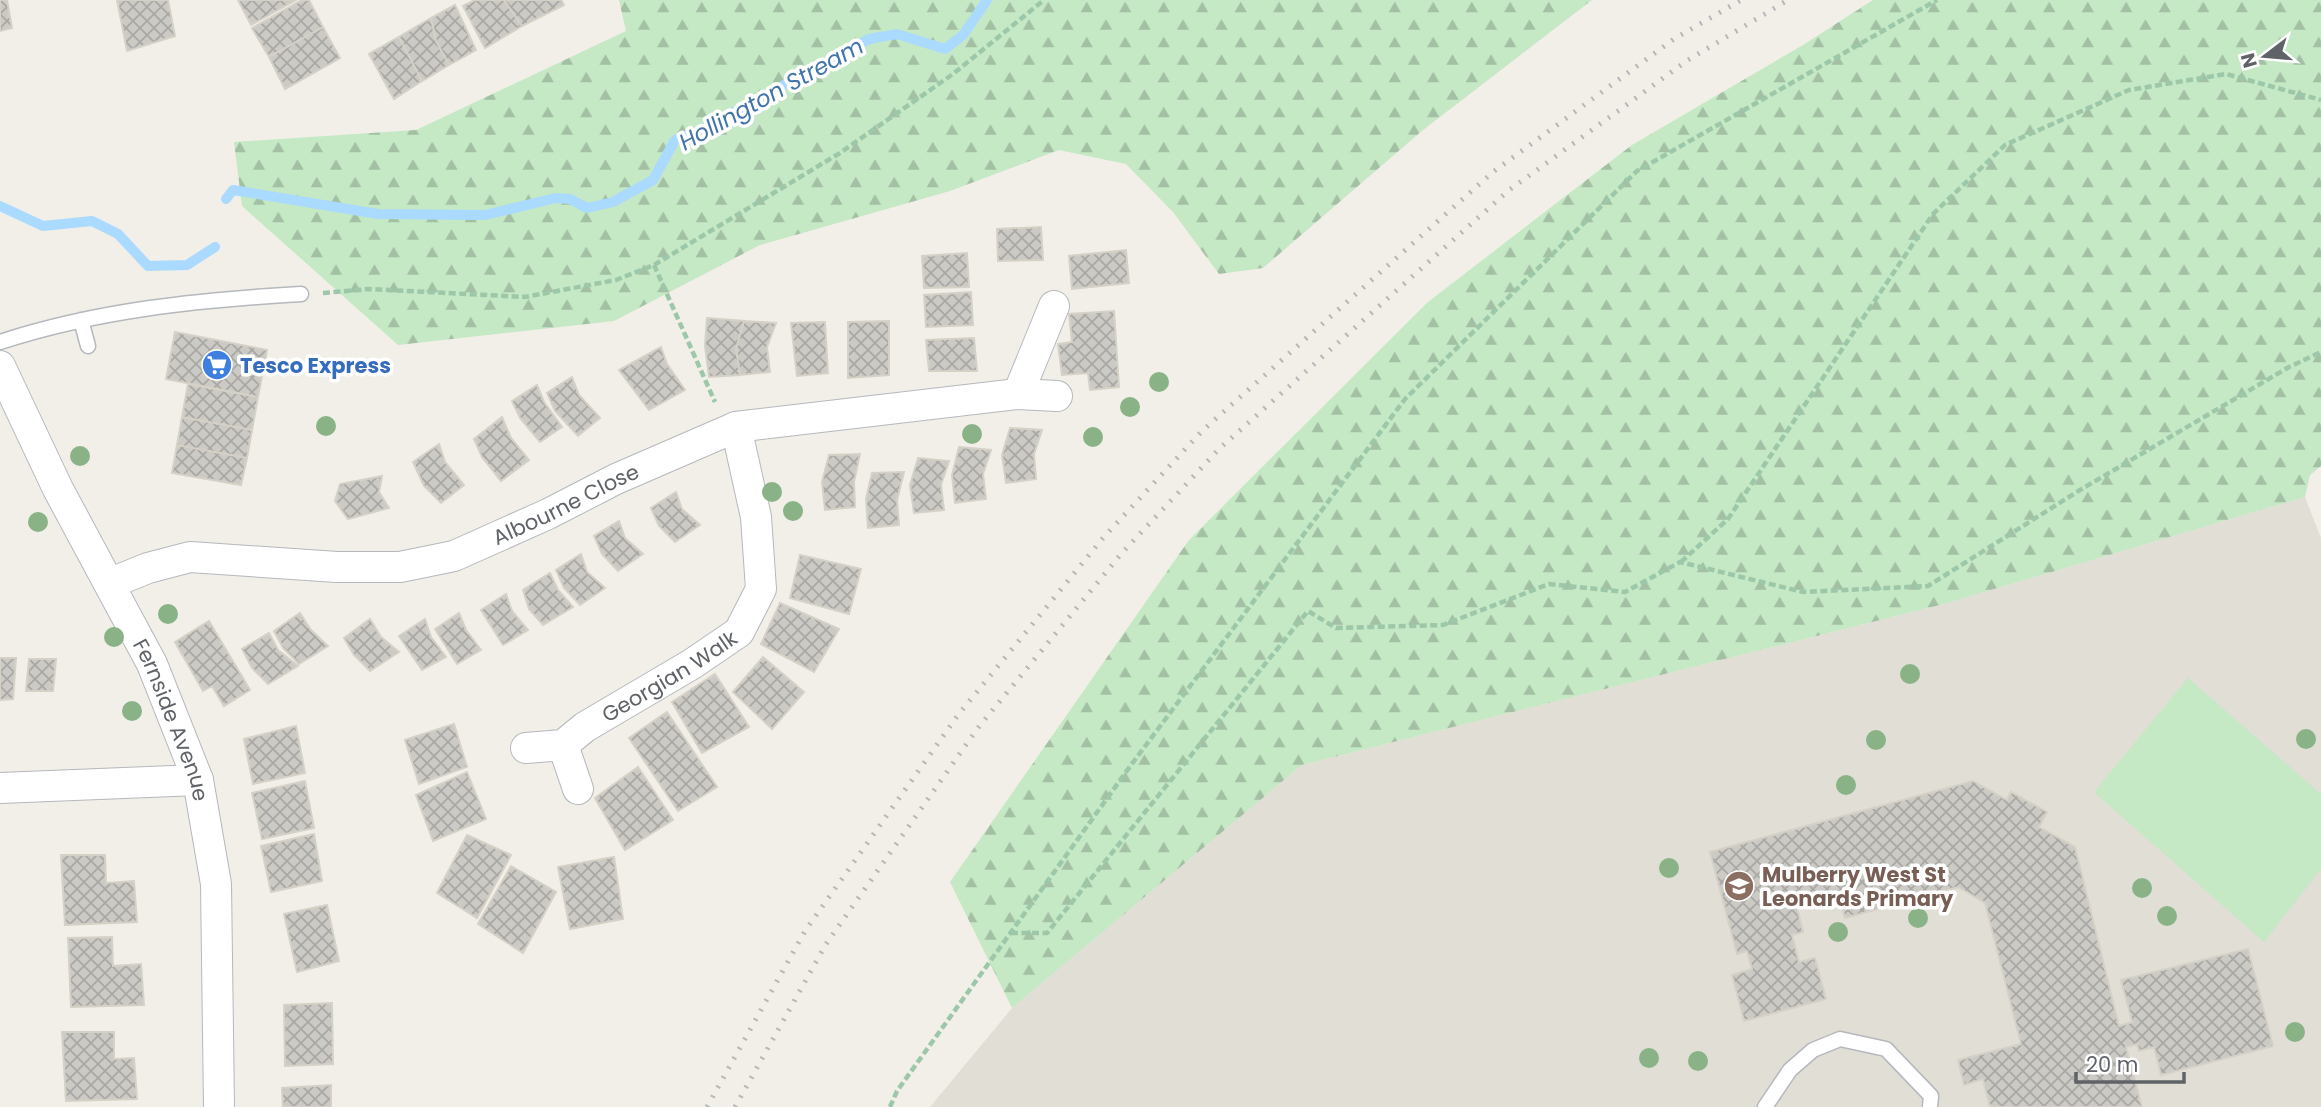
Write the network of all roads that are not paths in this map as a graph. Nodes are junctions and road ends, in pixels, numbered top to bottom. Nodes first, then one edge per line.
1 (301, 294) road end
2 (1054, 306) dead end
3 (81, 320) junction
4 (0, 342) edge
5 (88, 346) dead end
6 (0, 366) edge
7 (1018, 394) junction
8 (1057, 396) dead end
9 (732, 428) junction
10 (111, 583) junction
11 (563, 746) junction
12 (526, 748) dead end
13 (198, 780) junction
14 (0, 788) edge
15 (578, 789) dead end
16 (219, 1107) edge
17 (1765, 1107) edge
18 (1930, 1107) edge

1 - 3 lane
2 - 7 street
3 - 4 lane
3 - 5 lane
6 - 10 street, Fernside Avenue
7 - 8 street, Albourne Close
7 - 9 street, Albourne Close
9 - 10 street, Albourne Close
9 - 11 street, Georgian Walk
10 - 13 street, Fernside Avenue
11 - 12 street
11 - 15 street
13 - 14 street
13 - 16 street, Fernside Avenue
17 - 18 lane

